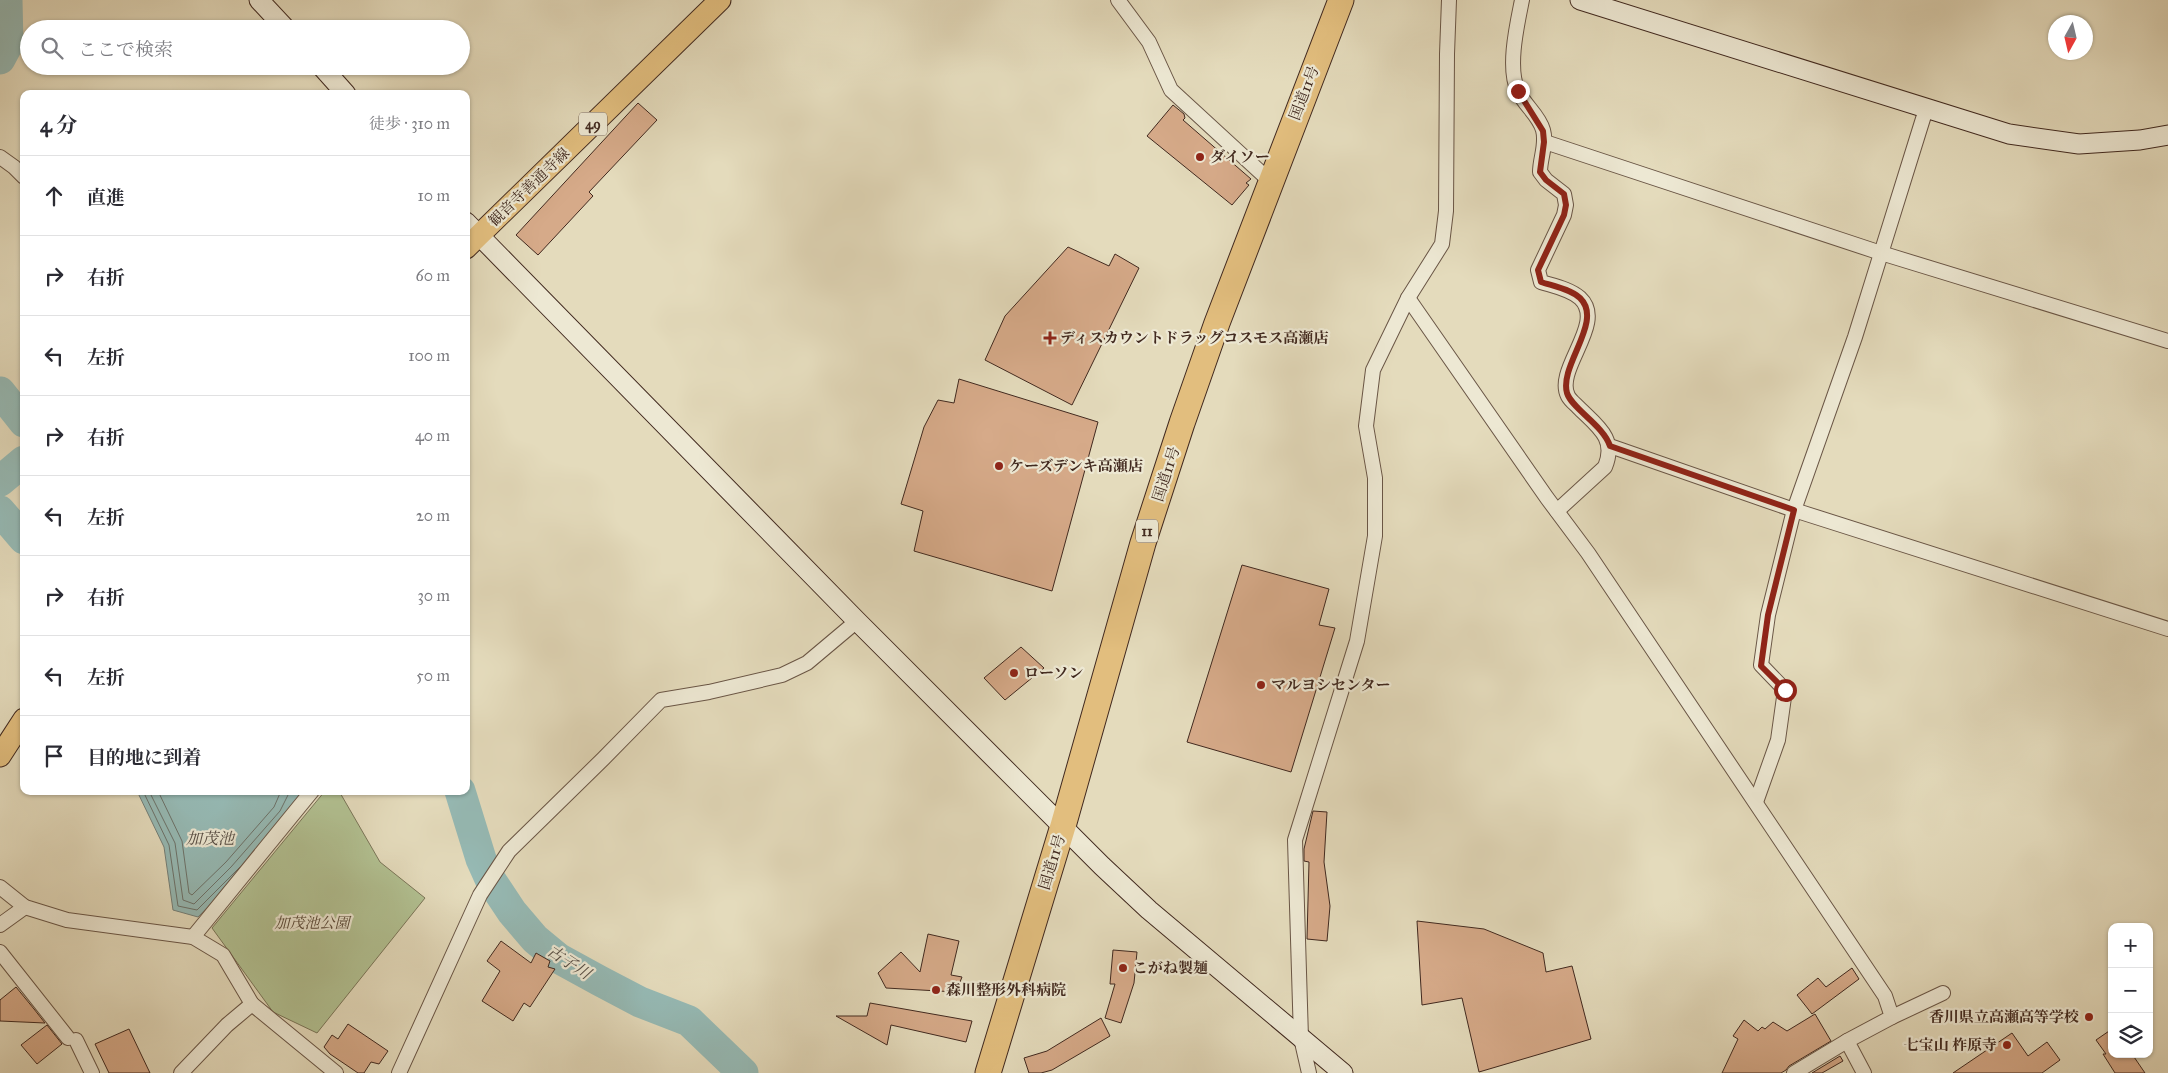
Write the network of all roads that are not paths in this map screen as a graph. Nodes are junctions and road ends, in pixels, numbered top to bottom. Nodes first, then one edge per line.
1 (259, 0) edge
2 (720, 0) edge
3 (1118, 0) edge
4 (1341, 0) edge
5 (1449, 0) edge
6 (1522, 0) edge
7 (1580, 0) edge
8 (278, 20) edge
9 (329, 75) edge
10 (342, 90) edge
11 (1926, 109) junction
12 (2168, 135) edge
13 (1544, 142) junction
14 (0, 157) edge
15 (20, 173) edge
16 (1270, 181) junction
17 (471, 235) edge
18 (1881, 253) junction
19 (1408, 298) junction
20 (2168, 342) edge
21 (1610, 446) junction
22 (1794, 510) junction
23 (1557, 511) junction
24 (857, 621) junction
25 (2168, 629) edge
26 (20, 725) edge
27 (0, 756) edge
28 (309, 795) edge
29 (1756, 802) junction
30 (1063, 826) junction
31 (0, 887) edge
32 (26, 907) junction
33 (0, 925) edge
34 (193, 936) junction
35 (0, 952) edge
36 (1943, 993) dead end
37 (252, 1004) junction
38 (1892, 1017) junction
39 (1301, 1038) junction
40 (1847, 1041) junction
41 (92, 1073) edge
42 (181, 1073) edge
43 (336, 1073) edge
44 (399, 1073) edge
45 (988, 1073) edge
46 (1309, 1073) edge
47 (1343, 1073) edge
48 (1794, 1073) edge
49 (1864, 1073) edge

1 - 8 street
2 - 17 main road, 観音寺善通寺線 / 49
3 - 16 street
4 - 16 highway, 国道11号 / 11
5 - 19 street
6 - 13 street
7 - 11 street
9 - 10 street
11 - 12 street
11 - 18 street
13 - 18 street
13 - 21 street
14 - 15 street
16 - 30 highway, 国道11号 / 11
17 - 24 street
18 - 20 street
18 - 22 street
19 - 23 street
19 - 39 street
21 - 22 street
21 - 23 street
22 - 25 street
22 - 29 street
23 - 29 street
24 - 30 street
24 - 44 street
26 - 27 main road
28 - 34 street
29 - 38 street
30 - 39 street
30 - 45 highway, 国道11号 / 11
31 - 32 street
32 - 33 street
32 - 34 street
34 - 37 street
35 - 41 street
36 - 38 street
37 - 42 street
37 - 43 street
38 - 40 street
39 - 46 street
39 - 47 street
40 - 48 street
40 - 49 street

